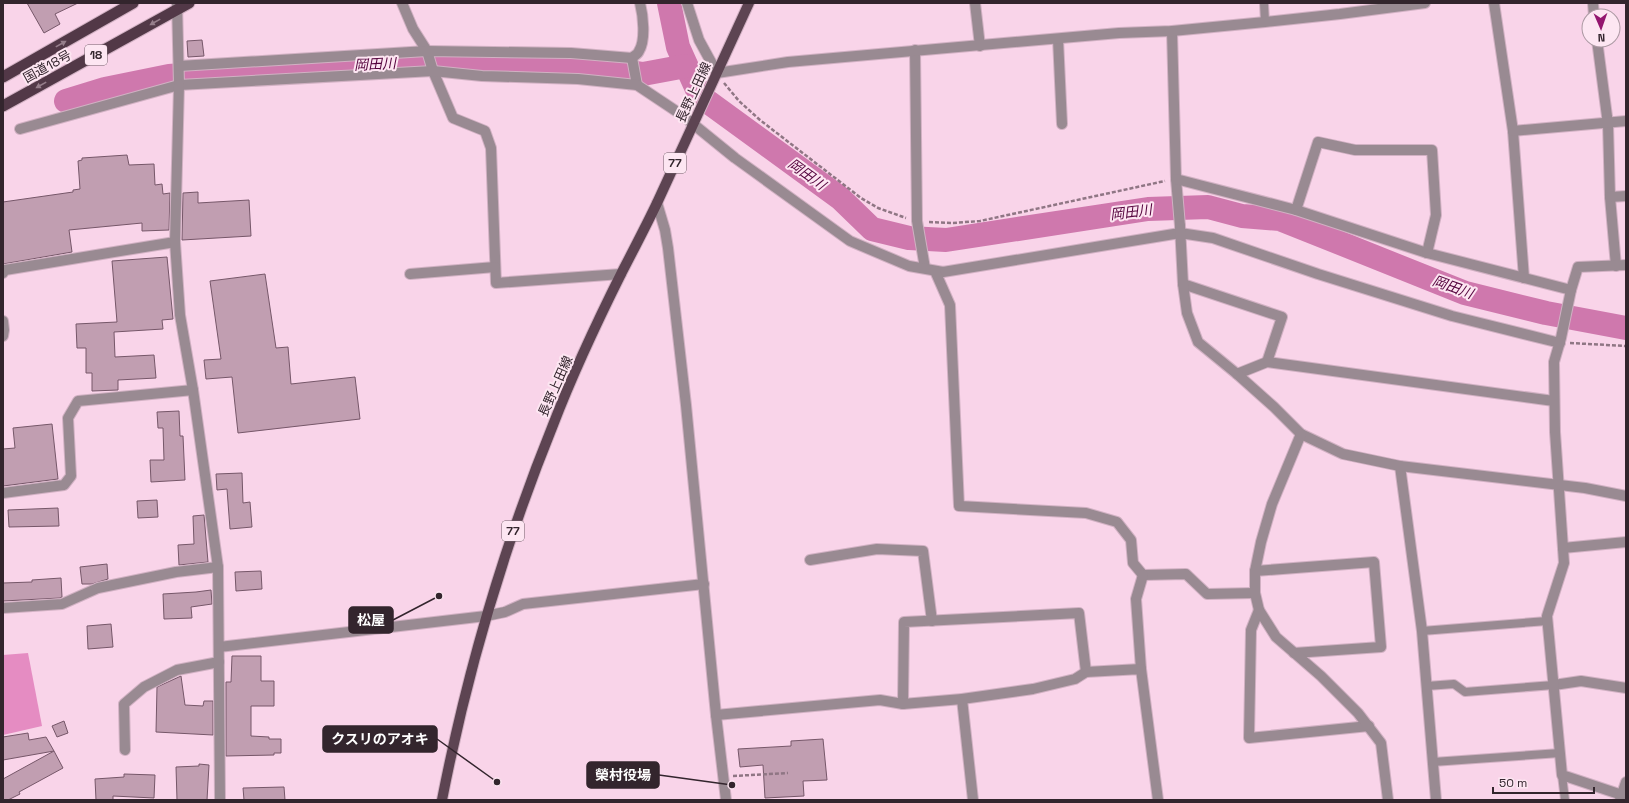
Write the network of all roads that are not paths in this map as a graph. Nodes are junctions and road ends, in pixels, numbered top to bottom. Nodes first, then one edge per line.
1 (133, 3) edge
2 (189, 3) edge
3 (402, 3) edge
4 (640, 3) edge
5 (687, 3) edge
6 (749, 3) edge
7 (975, 3) edge
8 (1264, 3) edge
9 (1425, 3) edge
10 (1494, 3) edge
11 (177, 6) edge
12 (1265, 22) junction
13 (1172, 31) junction
14 (1058, 39) junction
15 (980, 46) junction
16 (1598, 48) edge
17 (915, 50) junction
18 (428, 53) junction
19 (632, 61) junction
20 (179, 68) junction
21 (432, 69) junction
22 (717, 73) junction
23 (3, 77) edge
24 (636, 82) junction
25 (179, 85) junction
26 (3, 106) edge
27 (1626, 121) edge
28 (692, 124) junction
29 (1062, 124) dead end
30 (1608, 124) junction
31 (20, 129) dead end
32 (1513, 131) junction
33 (1176, 179) junction
34 (1626, 196) edge
35 (1610, 197) junction
36 (657, 203) junction
37 (1296, 210) junction
38 (1180, 229) junction
39 (175, 242) junction
40 (1427, 253) junction
41 (1621, 265) edge
42 (496, 267) junction
43 (925, 268) junction
44 (935, 270) junction
45 (3, 273) edge
46 (410, 274) dead end
47 (621, 274) junction
48 (1524, 278) junction
49 (1183, 284) junction
50 (1571, 292) junction
51 (3, 321) edge
52 (3, 336) edge
53 (1560, 340) junction
54 (1267, 362) junction
55 (1238, 374) junction
56 (193, 390) junction
57 (1554, 401) junction
58 (1301, 434) junction
59 (1400, 466) junction
60 (1559, 485) junction
61 (3, 493) edge
62 (1626, 496) edge
63 (1626, 542) edge
64 (1563, 548) junction
65 (810, 560) dead end
66 (218, 567) junction
67 (1255, 571) junction
68 (1143, 575) junction
69 (704, 584) junction
70 (1255, 593) junction
71 (3, 608) edge
72 (1259, 610) junction
73 (486, 616) junction
74 (932, 621) junction
75 (1547, 622) junction
76 (1422, 631) junction
77 (220, 647) junction
78 (1294, 653) junction
79 (219, 662) junction
80 (1141, 669) junction
81 (1086, 672) junction
82 (1554, 684) junction
83 (1427, 686) junction
84 (1626, 688) edge
85 (962, 699) junction
86 (903, 704) junction
87 (716, 715) junction
88 (1369, 726) junction
89 (125, 750) dead end
90 (1560, 753) junction
91 (1433, 762) junction
92 (1562, 775) junction
93 (1626, 782) edge
94 (1621, 797) edge
95 (220, 800) edge
96 (442, 800) edge
97 (726, 800) edge
98 (973, 800) edge
99 (1158, 800) edge
100 (1388, 800) edge
101 (1436, 800) edge
102 (1565, 800) edge

23 -> 1 highway, 国道18号 / 18
2 - 11 highway, 国道18号 / 18
3 - 18 street
4 - 19 street
5 - 22 street
6 - 22 main road, 長野上田線 / 77
7 - 15 street
8 - 12 lane
9 - 12 street
10 - 32 street
11 - 20 street
11 -> 26 highway, 国道18号 / 18
12 - 13 street
13 - 14 street
13 - 33 street
14 - 15 street
14 - 29 street
15 - 17 street
16 - 30 street
17 - 22 street
17 - 43 street
18 - 19 street
18 - 20 street
18 - 21 street
19 - 24 street
20 - 25 street
21 - 24 street
21 - 25 street
21 - 42 street
22 - 28 main road, 長野上田線 / 77
24 - 28 street
25 - 31 street
25 - 39 street
27 - 30 street
28 - 36 main road, 長野上田線 / 77
28 - 43 street
30 - 32 street
30 - 35 street
32 - 48 street
33 - 37 street
33 - 38 street
34 - 35 street
35 - 41 street
36 - 47 main road, 長野上田線 / 77
36 - 69 street
37 - 40 street
37 - 40 street
38 - 44 street
38 - 49 street
38 - 53 street
39 - 45 street
39 - 56 street
40 - 48 street
41 - 50 street
42 - 46 street
42 - 47 street
43 - 44 street
44 - 68 street
47 - 73 main road, 長野上田線 / 77
48 - 50 street
49 - 54 street
49 - 55 street
50 - 53 street
51 - 52 street
53 - 57 street
54 - 55 street
54 - 57 street
55 - 58 street
56 - 61 street
56 - 66 street
57 - 60 street
58 - 59 street
58 - 67 street
59 - 60 street
59 - 76 street
60 - 62 street
60 - 64 street
63 - 64 street
64 - 75 street
65 - 74 street
66 - 71 street
66 - 77 street
67 - 70 street
67 - 78 street
68 - 70 street
68 - 80 street
69 - 73 street
69 - 87 street
70 - 72 street
72 - 78 street
72 - 88 street
73 - 77 street
73 - 96 main road, 長野上田線 / 77
74 - 81 street
74 - 86 street
75 - 76 lane
75 - 82 street
76 - 83 street
77 - 79 street
78 - 88 street
79 - 89 street
79 - 95 street
80 - 81 street
80 - 99 street
81 - 85 street
82 - 83 lane
82 - 84 street
82 - 90 street
83 - 91 street
85 - 86 street
85 - 98 street
86 - 87 street
87 - 97 street
88 - 100 street
90 - 91 lane
90 - 92 street
91 - 101 street
92 - 94 street
92 - 102 lane
93 - 94 street

